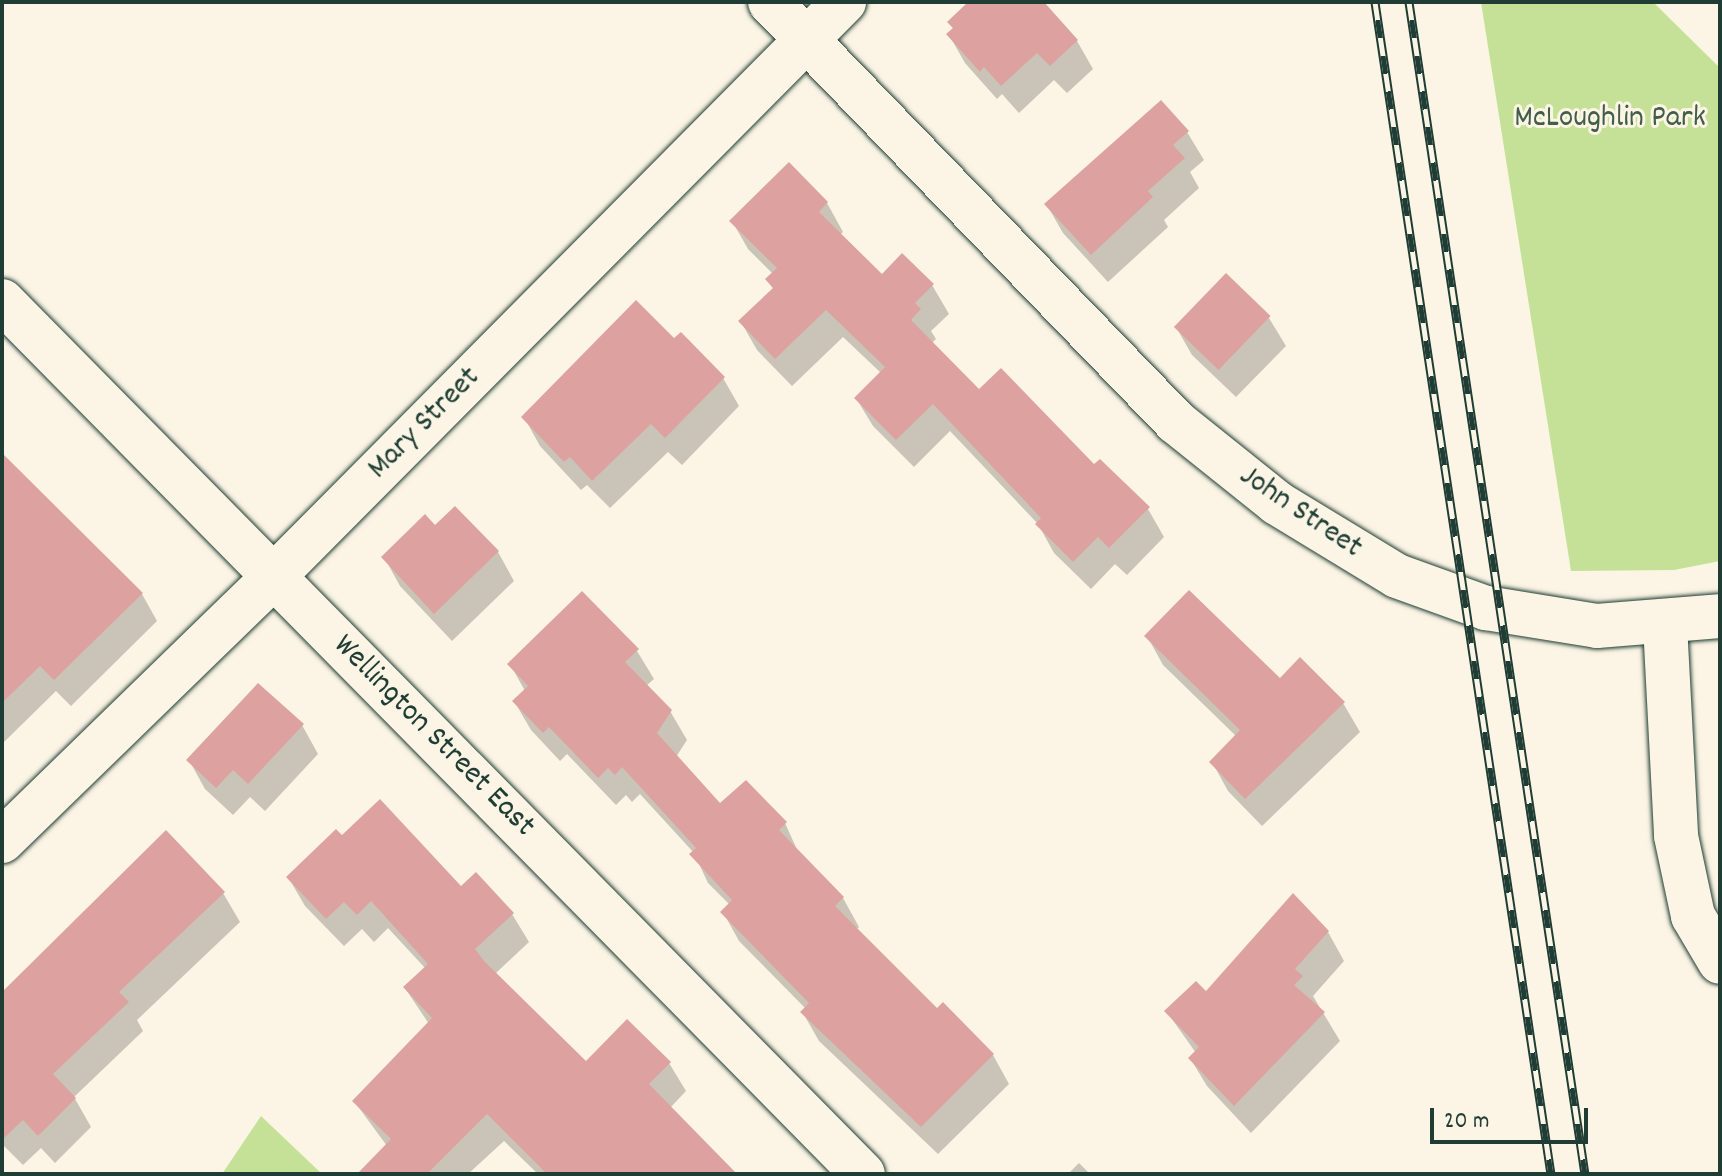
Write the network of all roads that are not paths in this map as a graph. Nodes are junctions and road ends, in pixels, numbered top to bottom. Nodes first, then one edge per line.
1 (770, 2) edge
2 (844, 2) edge
3 (807, 39) junction
4 (2, 301) edge
5 (272, 578) junction
6 (1720, 616) edge
7 (1665, 624) junction
8 (2, 841) edge
9 (1720, 962) edge
10 (863, 1174) edge

1 - 3 street, John Street
2 - 3 street, Mary Street
3 - 5 street, Mary Street
3 - 7 street, John Street
4 - 5 street, Wellington Street East
5 - 8 street, Mary Street
5 - 10 street, Wellington Street East
6 - 7 street, John Street
7 - 9 street

